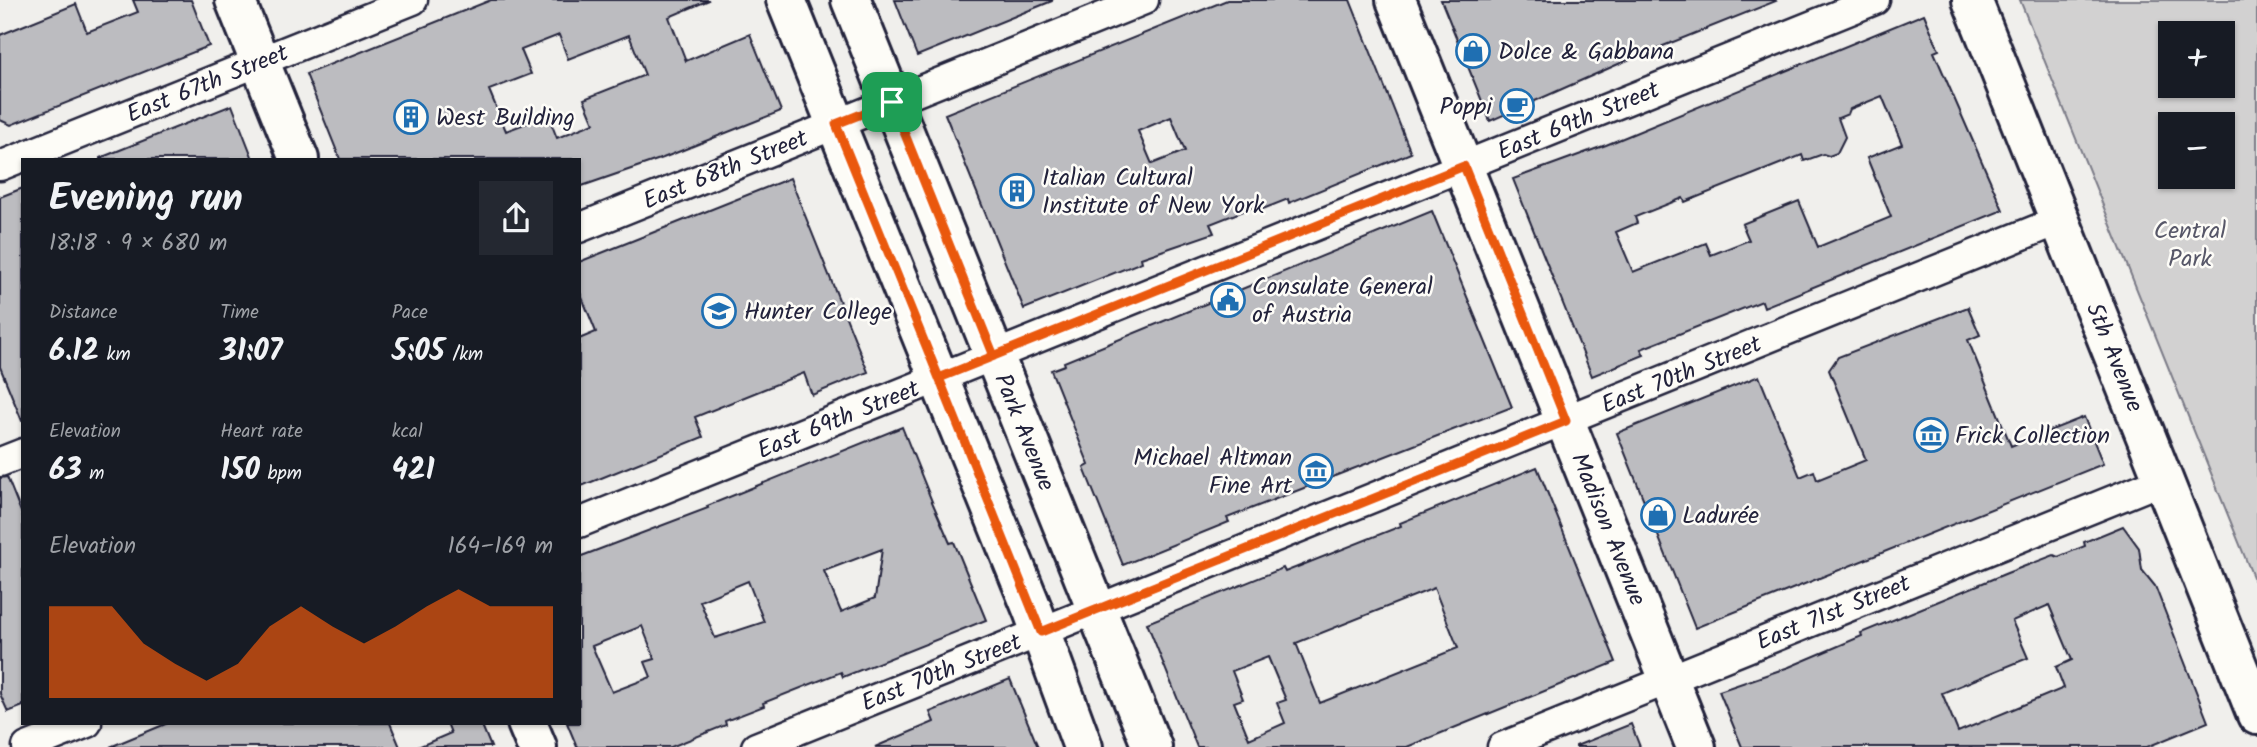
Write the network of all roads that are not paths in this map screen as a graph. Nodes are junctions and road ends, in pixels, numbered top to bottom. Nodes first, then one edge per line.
1 (234, 0) edge
2 (413, 0) edge
3 (786, 0) edge
4 (851, 0) edge
5 (1144, 0) edge
6 (1396, 0) edge
7 (1875, 0) edge
8 (1972, 0) edge
9 (260, 62) junction
10 (892, 102) junction
11 (836, 124) junction
12 (299, 158) edge
13 (0, 166) edge
14 (1464, 166) junction
15 (2060, 220) junction
16 (581, 227) edge
17 (994, 356) junction
18 (939, 378) junction
19 (1566, 421) junction
20 (21, 454) edge
21 (0, 462) edge
22 (2165, 480) junction
23 (581, 522) edge
24 (1097, 610) junction
25 (1041, 632) junction
26 (1668, 678) junction
27 (2257, 715) edge
28 (82, 725) edge
29 (528, 725) edge
30 (27, 747) edge
31 (537, 747) edge
32 (756, 747) edge
33 (1083, 747) edge
34 (1152, 747) edge
35 (1502, 747) edge
36 (1696, 747) edge

1 - 9 main road
2 - 9 street, East 67th Street
3 - 11 main road
4 - 10 main road, Park Avenue
5 - 10 street, East 68th Street
6 - 14 main road, Madison Avenue
7 - 14 street, East 69th Street
8 - 15 main road, 5th Avenue
9 - 12 main road
9 - 13 street, East 67th Street
10 - 11 street, East 68th Street
10 - 17 main road, Park Avenue
11 - 16 street, East 68th Street
11 - 18 main road
14 - 17 street, East 69th Street
14 - 19 main road, Madison Avenue
15 - 19 street, East 70th Street
15 - 22 main road, 5th Avenue
17 - 18 street, East 69th Street
17 - 24 main road, Park Avenue
18 - 23 street, East 69th Street
18 - 25 main road
19 - 24 street, East 70th Street
19 - 26 main road, Madison Avenue
20 - 21 street
22 - 26 street, East 71st Street
22 - 27 main road, 5th Avenue
24 - 25 street, East 70th Street
24 - 34 main road, Park Avenue
25 - 32 street, East 70th Street
25 - 33 main road
26 - 35 street, East 71st Street
26 - 36 main road, Madison Avenue
28 - 30 street
29 - 31 main road

